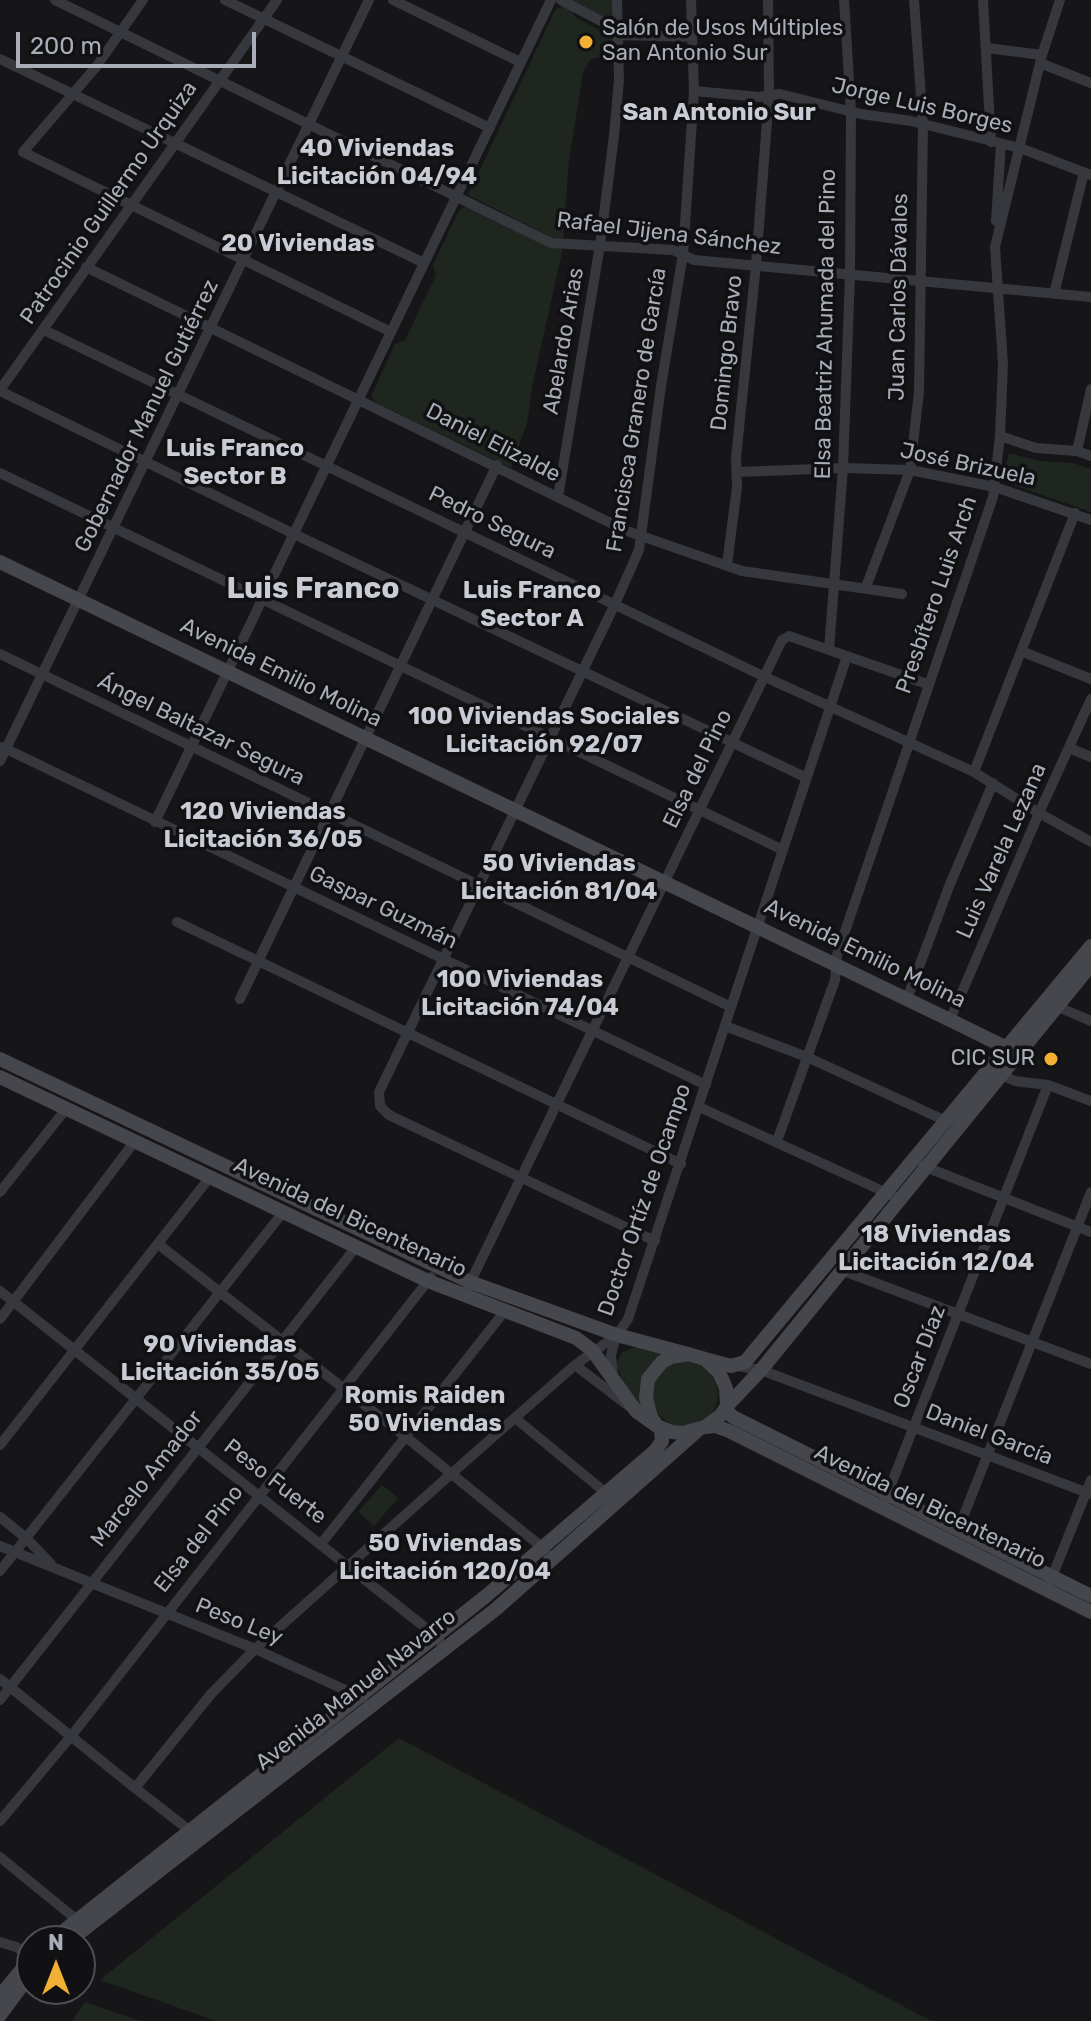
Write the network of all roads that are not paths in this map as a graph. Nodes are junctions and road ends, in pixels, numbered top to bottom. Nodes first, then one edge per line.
1 (55, 0) edge
2 (143, 0) edge
3 (225, 0) edge
4 (277, 0) edge
5 (369, 0) edge
6 (393, 0) edge
7 (551, 0) edge
8 (561, 0) edge
9 (617, 0) edge
10 (691, 0) edge
11 (768, 0) edge
12 (844, 0) edge
13 (914, 0) edge
14 (983, 0) edge
15 (1051, 0) edge
16 (1060, 0) edge
17 (263, 19) junction
18 (1052, 22) junction
19 (120, 32) junction
20 (618, 32) junction
21 (692, 37) junction
22 (987, 48) junction
23 (342, 58) junction
24 (0, 59) edge
25 (1041, 59) junction
26 (520, 62) junction
27 (220, 81) junction
28 (1091, 83) edge
29 (694, 91) junction
30 (72, 94) junction
31 (769, 95) junction
32 (851, 111) junction
33 (923, 124) junction
34 (309, 126) junction
35 (490, 128) junction
36 (996, 143) junction
37 (177, 144) junction
38 (1020, 148) junction
39 (1088, 173) edge
40 (277, 193) junction
41 (457, 197) junction
42 (133, 205) junction
43 (600, 245) junction
44 (995, 247) junction
45 (683, 254) junction
46 (244, 260) junction
47 (424, 263) junction
48 (756, 265) junction
49 (86, 267) junction
50 (850, 274) junction
51 (922, 281) junction
52 (998, 289) junction
53 (1054, 294) junction
54 (1091, 297) edge
55 (212, 327) junction
56 (44, 330) junction
57 (391, 332) junction
58 (1091, 389) edge
59 (0, 390) edge
60 (180, 395) junction
61 (359, 399) junction
62 (1000, 436) junction
63 (1077, 451) junction
64 (1091, 456) edge
65 (147, 461) junction
66 (497, 465) junction
67 (327, 466) junction
68 (843, 468) junction
69 (910, 470) junction
70 (737, 472) junction
71 (0, 473) edge
72 (995, 487) junction
73 (558, 497) junction
74 (1075, 513) junction
75 (1091, 520) edge
76 (114, 529) junction
77 (465, 533) junction
78 (294, 534) junction
79 (642, 536) junction
80 (0, 562) edge
81 (727, 565) junction
82 (835, 583) junction
83 (866, 587) junction
84 (902, 594) dead end
85 (433, 599) junction
86 (263, 600) junction
87 (80, 601) junction
88 (615, 604) junction
89 (829, 650) junction
90 (1021, 651) junction
91 (0, 654) edge
92 (847, 656) junction
93 (400, 667) junction
94 (583, 671) junction
95 (228, 673) junction
96 (43, 675) junction
97 (765, 677) junction
98 (1091, 679) edge
99 (927, 684) junction
100 (1091, 699) edge
101 (830, 707) junction
102 (366, 738) junction
103 (550, 740) junction
104 (732, 744) junction
105 (907, 744) junction
106 (3, 747) edge
107 (192, 747) junction
108 (1069, 748) junction
109 (1091, 757) edge
110 (0, 761) edge
111 (974, 772) junction
112 (807, 778) junction
113 (993, 783) junction
114 (515, 811) junction
115 (700, 811) junction
116 (1039, 813) junction
117 (329, 814) junction
118 (155, 822) junction
119 (1091, 842) edge
120 (783, 850) junction
121 (665, 883) junction
122 (480, 885) junction
123 (294, 887) junction
124 (177, 922) dead end
125 (757, 927) junction
126 (1091, 946) edge
127 (629, 958) junction
128 (443, 959) junction
129 (258, 962) junction
130 (1091, 965) edge
131 (836, 966) junction
132 (240, 999) dead end
133 (907, 999) junction
134 (1051, 1004) junction
135 (731, 1007) junction
136 (950, 1020) junction
137 (1091, 1021) edge
138 (725, 1026) junction
139 (593, 1032) junction
140 (408, 1034) junction
141 (1012, 1051) junction
142 (807, 1057) junction
143 (0, 1059) edge
144 (996, 1071) junction
145 (0, 1077) edge
146 (706, 1085) junction
147 (1048, 1085) junction
148 (1091, 1101) edge
149 (558, 1105) junction
150 (699, 1107) junction
151 (66, 1109) junction
152 (946, 1121) junction
153 (135, 1141) junction
154 (777, 1141) junction
155 (681, 1164) junction
156 (920, 1164) junction
157 (210, 1177) junction
158 (523, 1178) junction
159 (0, 1192) edge
160 (1091, 1192) edge
161 (894, 1196) junction
162 (1002, 1198) junction
163 (284, 1211) junction
164 (1077, 1227) junction
165 (1091, 1232) edge
166 (655, 1241) junction
167 (158, 1244) junction
168 (356, 1247) junction
169 (438, 1268) junction
170 (841, 1270) junction
171 (428, 1281) junction
172 (470, 1282) junction
173 (0, 1291) edge
174 (220, 1293) junction
175 (464, 1297) junction
176 (14, 1302) junction
177 (504, 1312) junction
178 (958, 1314) junction
179 (0, 1319) edge
180 (617, 1335) junction
181 (282, 1341) junction
182 (1032, 1342) junction
183 (75, 1350) junction
184 (592, 1350) junction
185 (688, 1354) junction
186 (705, 1359) junction
187 (1091, 1364) edge
188 (575, 1365) junction
189 (737, 1366) junction
190 (761, 1370) junction
191 (614, 1380) junction
192 (343, 1389) junction
193 (136, 1398) junction
194 (726, 1408) junction
195 (636, 1411) junction
196 (515, 1418) junction
197 (914, 1427) junction
198 (659, 1428) junction
199 (701, 1429) junction
200 (406, 1437) junction
201 (0, 1445) edge
202 (197, 1447) junction
203 (987, 1455) junction
204 (451, 1474) junction
205 (1091, 1480) edge
206 (606, 1493) junction
207 (1088, 1493) edge
208 (259, 1495) junction
209 (884, 1501) junction
210 (0, 1517) edge
211 (958, 1530) junction
212 (26, 1538) junction
213 (321, 1544) junction
214 (0, 1546) edge
215 (15, 1552) junction
216 (548, 1554) junction
217 (348, 1566) junction
218 (55, 1568) junction
219 (0, 1571) edge
220 (91, 1583) junction
221 (1050, 1583) junction
222 (1091, 1596) edge
223 (1091, 1612) edge
224 (166, 1613) junction
225 (436, 1636) junction
226 (255, 1649) junction
227 (445, 1649) junction
228 (0, 1679) edge
229 (10, 1687) junction
230 (0, 1700) edge
231 (365, 1700) junction
232 (72, 1735) junction
233 (135, 1788) junction
234 (0, 1821) edge
235 (189, 1830) junction
236 (0, 1857) edge
237 (77, 1920) junction
238 (71, 1925) edge
239 (89, 1925) edge
240 (16, 1976) edge
241 (16, 1994) edge
242 (0, 1996) edge
243 (0, 2015) edge

1 - 19 street, Rafael Jijena Sánchez
2 - 19 street
3 - 17 street
4 - 17 street, Patrocinio Guillermo Urquiza
5 - 23 street, Gobernador Manuel Gutiérrez
6 - 26 street
7 - 26 street
8 - 20 street
9 - 20 street, Abelardo Arias
10 - 21 street, Francisca Granero de García
11 - 31 street, Domingo Bravo
12 - 32 street, Elsa Beatriz Ahumada del Pino
13 - 33 street, Juan Carlos Dávalos
14 - 22 street
15 - 18 street
16 - 18 street, Presbítero Luis Arch
17 - 23 street
17 - 27 street, Patrocinio Guillermo Urquiza
18 - 25 street, Presbítero Luis Arch
19 - 27 street, Rafael Jijena Sánchez
19 - 30 street
20 - 21 street
20 - 43 street, Abelardo Arias
21 - 29 street, Francisca Granero de García
22 - 25 street
22 - 36 street
23 - 34 street, Gobernador Manuel Gutiérrez
23 - 35 street
24 - 30 street
25 - 28 street
25 - 38 street, Presbítero Luis Arch
26 - 35 street
27 - 34 street, Rafael Jijena Sánchez
27 - 37 street, Patrocinio Guillermo Urquiza
29 - 31 street, Jorge Luis Borges
29 - 45 street, Francisca Granero de García
30 - 37 street
30 - 42 street
31 - 32 street, Jorge Luis Borges
31 - 48 street, Domingo Bravo
32 - 33 street, Jorge Luis Borges
32 - 50 street, Elsa Beatriz Ahumada del Pino
33 - 36 street, Jorge Luis Borges
33 - 51 street, Juan Carlos Dávalos
34 - 40 street, Gobernador Manuel Gutiérrez
34 - 41 street, Rafael Jijena Sánchez
35 - 41 street
36 - 38 street, Jorge Luis Borges
36 - 44 street
37 - 40 street
37 - 42 street, Patrocinio Guillermo Urquiza
38 - 39 street, Jorge Luis Borges
38 - 44 street, Presbítero Luis Arch
39 - 53 street
40 - 46 street, Gobernador Manuel Gutiérrez
40 - 47 street
41 - 43 street, Rafael Jijena Sánchez
41 - 47 street
42 - 46 street
42 - 49 street, Patrocinio Guillermo Urquiza
43 - 45 street, Rafael Jijena Sánchez
43 - 73 street, Abelardo Arias
44 - 52 street, Presbítero Luis Arch
45 - 48 street, Rafael Jijena Sánchez
45 - 79 street, Francisca Granero de García
46 - 55 street, Gobernador Manuel Gutiérrez
46 - 57 street
47 - 57 street
48 - 50 street, Rafael Jijena Sánchez
48 - 70 street, Domingo Bravo
49 - 55 street, Daniel Elizalde
49 - 56 street, Patrocinio Guillermo Urquiza
50 - 51 street, Rafael Jijena Sánchez
50 - 68 street, Elsa Beatriz Ahumada del Pino
51 - 52 street, Rafael Jijena Sánchez
51 - 69 street, Juan Carlos Dávalos
52 - 53 street, Rafael Jijena Sánchez
52 - 62 street, Presbítero Luis Arch
53 - 54 street, Rafael Jijena Sánchez
55 - 60 street, Gobernador Manuel Gutiérrez
55 - 61 street, Daniel Elizalde
56 - 59 street, Patrocinio Guillermo Urquiza
56 - 60 street, Pedro Segura
57 - 61 street
58 - 63 street
59 - 65 street
60 - 65 street, Gobernador Manuel Gutiérrez
60 - 67 street, Pedro Segura
61 - 66 street, Daniel Elizalde
61 - 67 street
62 - 63 street
62 - 72 street, Presbítero Luis Arch
63 - 64 street
65 - 76 street, Gobernador Manuel Gutiérrez
65 - 78 street
66 - 73 street, Daniel Elizalde
66 - 77 street
67 - 77 street, Pedro Segura
67 - 78 street
68 - 69 street, José Brizuela
68 - 70 street, José Brizuela
68 - 82 street, Elsa Beatriz Ahumada del Pino
69 - 72 street, José Brizuela
69 - 83 street, Juan Carlos Dávalos
70 - 81 street, Domingo Bravo
71 - 76 street
72 - 74 street, José Brizuela
72 - 99 street, Presbítero Luis Arch
73 - 79 street, Daniel Elizalde
74 - 75 street, José Brizuela
74 - 90 street
76 - 86 street
76 - 87 street, Gobernador Manuel Gutiérrez
77 - 85 street
77 - 88 street, Pedro Segura
78 - 85 street
78 - 86 street
79 - 81 street, Daniel Elizalde
79 - 88 street, Francisca Granero de García
80 - 87 main road, Avenida Emilio Molina
81 - 82 street, Daniel Elizalde
82 - 83 street, Daniel Elizalde
82 - 89 street, Elsa Beatriz Ahumada del Pino
83 - 84 street, Daniel Elizalde
85 - 93 street
85 - 94 street
86 - 93 street
86 - 95 street
87 - 95 main road, Avenida Emilio Molina
87 - 96 street, Gobernador Manuel Gutiérrez
88 - 94 street, Francisca Granero de García
88 - 97 street, Pedro Segura
89 - 92 street
89 - 97 street, Elsa del Pino
90 - 98 street
90 - 111 street
91 - 96 street, Ángel Baltazar Segura
92 - 99 street
92 - 101 street, Doctor Ortíz de Ocampo
93 - 102 street
93 - 103 street
94 - 103 street, Francisca Granero de García
94 - 104 street
95 - 102 main road, Avenida Emilio Molina
95 - 107 street
96 - 106 street, Gobernador Manuel Gutiérrez
96 - 107 street, Ángel Baltazar Segura
97 - 101 street, Pedro Segura
97 - 104 street, Elsa del Pino
99 - 105 street, Presbítero Luis Arch
100 - 108 street, Luis Varela Lezana
101 - 105 street, Pedro Segura
101 - 112 street, Doctor Ortíz de Ocampo
102 - 114 main road, Avenida Emilio Molina
102 - 117 street
103 - 114 street, Francisca Granero de García
103 - 115 street
104 - 112 street
104 - 115 street, Elsa del Pino
105 - 111 street, Pedro Segura
105 - 131 street, Presbítero Luis Arch
106 - 110 street, Gobernador Manuel Gutiérrez
106 - 118 street, Gaspar Guzmán
107 - 117 street, Ángel Baltazar Segura
107 - 118 street
108 - 109 street
108 - 116 street, Luis Varela Lezana
111 - 113 street, Pedro Segura
112 - 120 street, Doctor Ortíz de Ocampo
113 - 116 street, Pedro Segura
113 - 133 street
114 - 121 main road, Avenida Emilio Molina
114 - 122 street, Francisca Granero de García
115 - 120 street
115 - 121 street, Elsa del Pino
116 - 119 street, Pedro Segura
116 - 136 street, Luis Varela Lezana
117 - 122 street, Ángel Baltazar Segura
117 - 123 street
118 - 123 street, Gaspar Guzmán
120 - 125 street, Doctor Ortíz de Ocampo
121 - 125 main road, Avenida Emilio Molina
121 - 127 street, Elsa del Pino
122 - 127 street, Ángel Baltazar Segura
122 - 128 street, Francisca Granero de García
123 - 128 street, Gaspar Guzmán
123 - 129 street
124 - 129 street
125 - 131 main road, Avenida Emilio Molina
125 - 135 street, Doctor Ortíz de Ocampo
126 - 134 main road
127 - 135 street, Ángel Baltazar Segura
127 - 139 street, Elsa del Pino
128 - 139 street, Gaspar Guzmán
128 - 140 street, Francisca Granero de García
129 - 132 street
129 - 140 street
130 - 134 main road
131 - 133 main road, Avenida Emilio Molina
131 - 142 street, Presbítero Luis Arch
133 - 136 main road, Avenida Emilio Molina
134 - 137 street
134 - 141 main road
135 - 138 street, Doctor Ortíz de Ocampo
136 - 141 main road, Avenida Emilio Molina
138 - 142 street
138 - 146 street, Doctor Ortíz de Ocampo
139 - 146 street, Gaspar Guzmán
139 - 149 street, Elsa del Pino
140 - 149 street
140 - 158 street, Francisca Granero de García
141 - 144 main road
142 - 152 street
142 - 154 street, Presbítero Luis Arch
143 - 169 main road, Avenida del Bicentenario
144 - 147 street
144 - 152 main road
144 - 156 main road
145 - 151 main road, Avenida del Bicentenario
146 - 150 street, Doctor Ortíz de Ocampo
147 - 148 street
147 - 162 street, Oscar Díaz
149 - 155 street
149 - 158 street, Elsa del Pino
150 - 154 street
150 - 155 street, Doctor Ortíz de Ocampo
151 - 153 main road, Avenida del Bicentenario
151 - 159 street
152 - 156 main road
153 - 157 main road, Avenida del Bicentenario
153 - 176 street
154 - 161 street
155 - 166 street, Doctor Ortíz de Ocampo
156 - 161 main road
156 - 162 street
157 - 163 main road, Avenida del Bicentenario
157 - 167 street
158 - 166 street
158 - 172 street, Elsa del Pino
160 - 164 street
161 - 170 main road
161 - 189 main road
162 - 164 street
162 - 178 street, Oscar Díaz
163 - 168 main road, Avenida del Bicentenario
163 - 174 street
164 - 165 street
164 - 182 street
166 - 180 street, Doctor Ortíz de Ocampo
167 - 174 street
167 - 183 street
168 - 171 main road, Avenida del Bicentenario
168 - 181 street, Marcelo Amador
169 - 171 street, Elsa del Pino
169 - 172 main road, Avenida del Bicentenario
170 - 178 street
170 - 190 main road
171 - 175 main road, Avenida del Bicentenario
171 - 192 street, Elsa del Pino
172 - 175 street, Elsa del Pino
172 - 180 main road, Avenida del Bicentenario
173 - 176 street, Peso Fuerte
174 - 181 street
174 - 193 street
175 - 177 main road, Avenida del Bicentenario
176 - 179 street
176 - 183 street, Peso Fuerte
177 - 184 main road, Avenida del Bicentenario
177 - 200 street
178 - 182 street
178 - 197 street, Oscar Díaz
180 - 184 street, Doctor Ortíz de Ocampo
180 - 185 main road, Avenida del Bicentenario
180 - 191 street
181 - 192 street
181 - 202 street, Marcelo Amador
182 - 187 street
182 - 203 street
183 - 193 street, Peso Fuerte
183 - 201 street
184 - 188 street, Doctor Ortíz de Ocampo
184 - 191 main road, Avenida del Bicentenario
185 - 186 main road
185 - 198 main road
186 - 189 main road
186 - 194 main road
188 - 195 street
188 - 196 street, Doctor Ortíz de Ocampo
189 - 190 street, Daniel García
190 - 194 main road
190 - 197 street, Daniel García
191 - 195 main road, Avenida del Bicentenario
192 - 200 street
192 - 208 street, Elsa del Pino
193 - 202 street, Peso Fuerte
193 - 212 street
194 - 199 main road
194 - 209 main road, Avenida del Bicentenario
195 - 198 main road, Avenida del Bicentenario
196 - 204 street, Doctor Ortíz de Ocampo
196 - 206 street
197 - 203 street, Daniel García
197 - 209 street, Oscar Díaz
198 - 199 main road
198 - 206 main road, Avenida Manuel Navarro
199 - 209 main road, Avenida del Bicentenario
199 - 216 main road, Avenida Manuel Navarro
200 - 204 street
200 - 213 street
202 - 208 street, Peso Fuerte
202 - 220 street, Marcelo Amador
203 - 207 street, Daniel García
203 - 211 street
204 - 216 street
204 - 217 street, Doctor Ortíz de Ocampo
205 - 207 street
206 - 216 main road, Avenida Manuel Navarro
207 - 221 street
208 - 213 street, Peso Fuerte
208 - 224 street, Elsa del Pino
209 - 211 main road, Avenida del Bicentenario
209 - 221 main road, Avenida del Bicentenario
210 - 212 street
211 - 221 main road, Avenida del Bicentenario
212 - 215 street
212 - 218 street
213 - 217 street, Peso Fuerte
214 - 215 street, Peso Ley
215 - 218 street, Peso Ley
215 - 219 street
216 - 225 main road, Avenida Manuel Navarro
216 - 227 main road, Avenida Manuel Navarro
217 - 225 street, Peso Fuerte
217 - 226 street, Doctor Ortíz de Ocampo
218 - 220 street, Peso Ley
220 - 224 street, Peso Ley
220 - 229 street, Marcelo Amador
221 - 222 main road, Avenida del Bicentenario
221 - 223 main road, Avenida del Bicentenario
224 - 226 street, Peso Ley
224 - 232 street, Elsa del Pino
225 - 227 street, Peso Fuerte
225 - 231 main road, Avenida Manuel Navarro
226 - 231 street, Peso Ley
226 - 233 street, Doctor Ortíz de Ocampo
227 - 231 main road, Avenida Manuel Navarro
228 - 229 street
229 - 230 street, Marcelo Amador
229 - 232 street
231 - 235 main road, Avenida Manuel Navarro
231 - 239 main road, Avenida Manuel Navarro
232 - 233 street
232 - 234 street, Elsa del Pino
233 - 235 street
235 - 237 main road, Avenida Manuel Navarro
236 - 237 street
237 - 238 main road, Avenida Manuel Navarro
240 - 242 main road
241 - 243 main road

